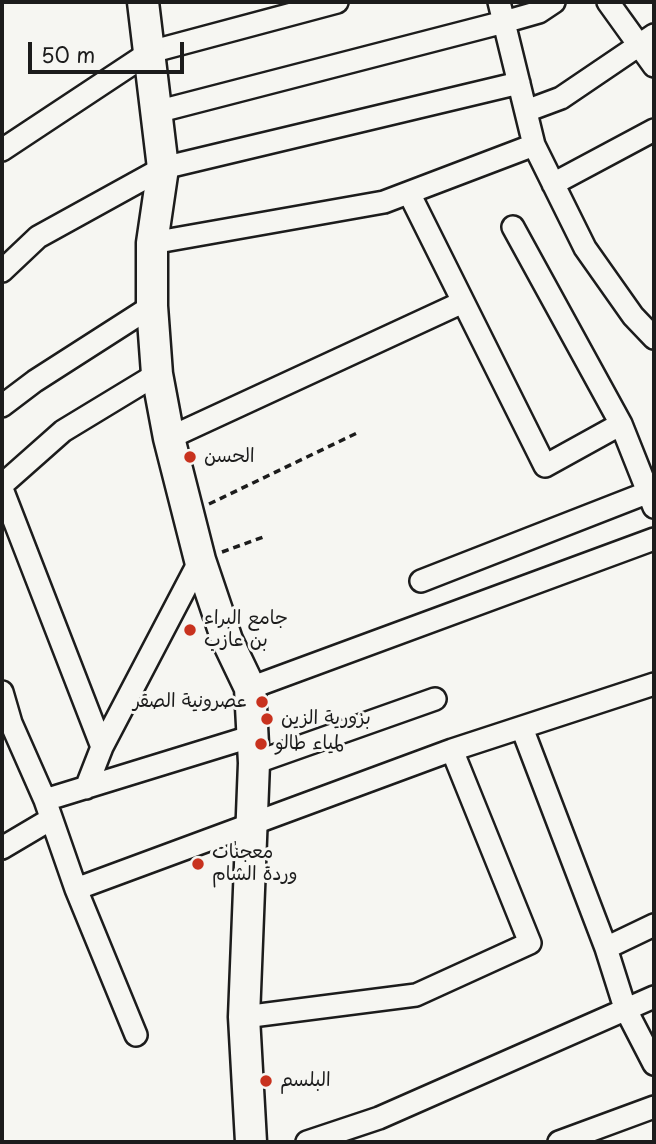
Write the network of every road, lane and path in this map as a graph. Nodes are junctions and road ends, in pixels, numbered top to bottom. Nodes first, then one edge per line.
1 (142, 2) edge
2 (337, 2) edge
3 (554, 2) edge
4 (608, 2) edge
5 (502, 12) edge
6 (647, 40) edge
7 (150, 52) junction
8 (654, 66) edge
9 (519, 83) junction
10 (526, 111) junction
11 (156, 113) junction
12 (654, 130) edge
13 (534, 145) junction
14 (2, 150) edge
15 (163, 168) junction
16 (553, 184) junction
17 (409, 193) junction
18 (513, 227) dead end
19 (152, 243) junction
20 (2, 271) edge
21 (463, 302) junction
22 (152, 306) junction
23 (654, 338) edge
24 (157, 374) junction
25 (2, 405) edge
26 (621, 424) junction
27 (358, 433) dead end
28 (169, 438) junction
29 (2, 487) edge
30 (653, 497) edge
31 (188, 513) junction
32 (266, 536) dead end
33 (654, 539) edge
34 (200, 560) junction
35 (421, 581) dead end
36 (654, 684) edge
37 (250, 688) junction
38 (2, 692) edge
39 (435, 699) dead end
40 (6, 726) edge
41 (522, 727) junction
42 (103, 747) junction
43 (254, 749) junction
44 (452, 750) junction
45 (86, 788) junction
46 (48, 809) junction
47 (251, 823) junction
48 (2, 848) edge
49 (76, 889) junction
50 (654, 925) edge
51 (606, 948) junction
52 (654, 997) edge
53 (625, 1008) junction
54 (244, 1017) junction
55 (136, 1035) dead end
56 (654, 1064) edge
57 (654, 1107) edge
58 (251, 1142) edge
59 (307, 1142) edge
60 (559, 1142) edge

1 - 7 main road
2 - 7 street
3 - 5 street
4 - 6 street
5 - 9 street
5 - 11 street
6 - 8 street
6 - 10 street
7 - 11 main road
7 - 14 street
9 - 10 street
9 - 15 street
10 - 13 street
11 - 15 main road
12 - 16 street
13 - 16 street
13 - 17 street
15 - 19 main road
15 - 20 street
16 - 23 street
17 - 19 street
17 - 21 street
18 - 26 street
19 - 22 main road
21 - 26 street
21 - 28 street
22 - 24 main road
22 - 25 street
24 - 28 main road
24 - 29 street
26 - 30 street
27 - 31 path
28 - 31 main road
29 - 42 street
30 - 35 street
31 - 34 main road
32 - 34 path
33 - 37 street
34 - 37 main road
34 - 42 street
36 - 41 street
37 - 43 main road
38 - 40 street
39 - 43 street
40 - 46 street
41 - 44 street
41 - 51 street
42 - 45 street
43 - 45 street
43 - 47 main road
44 - 47 street
44 - 54 street
45 - 46 street
46 - 48 street
46 - 49 street
47 - 49 street
47 - 54 main road
49 - 55 street
50 - 51 street
51 - 53 street
52 - 53 street
53 - 56 street
53 - 59 street
54 - 58 main road
57 - 60 street

